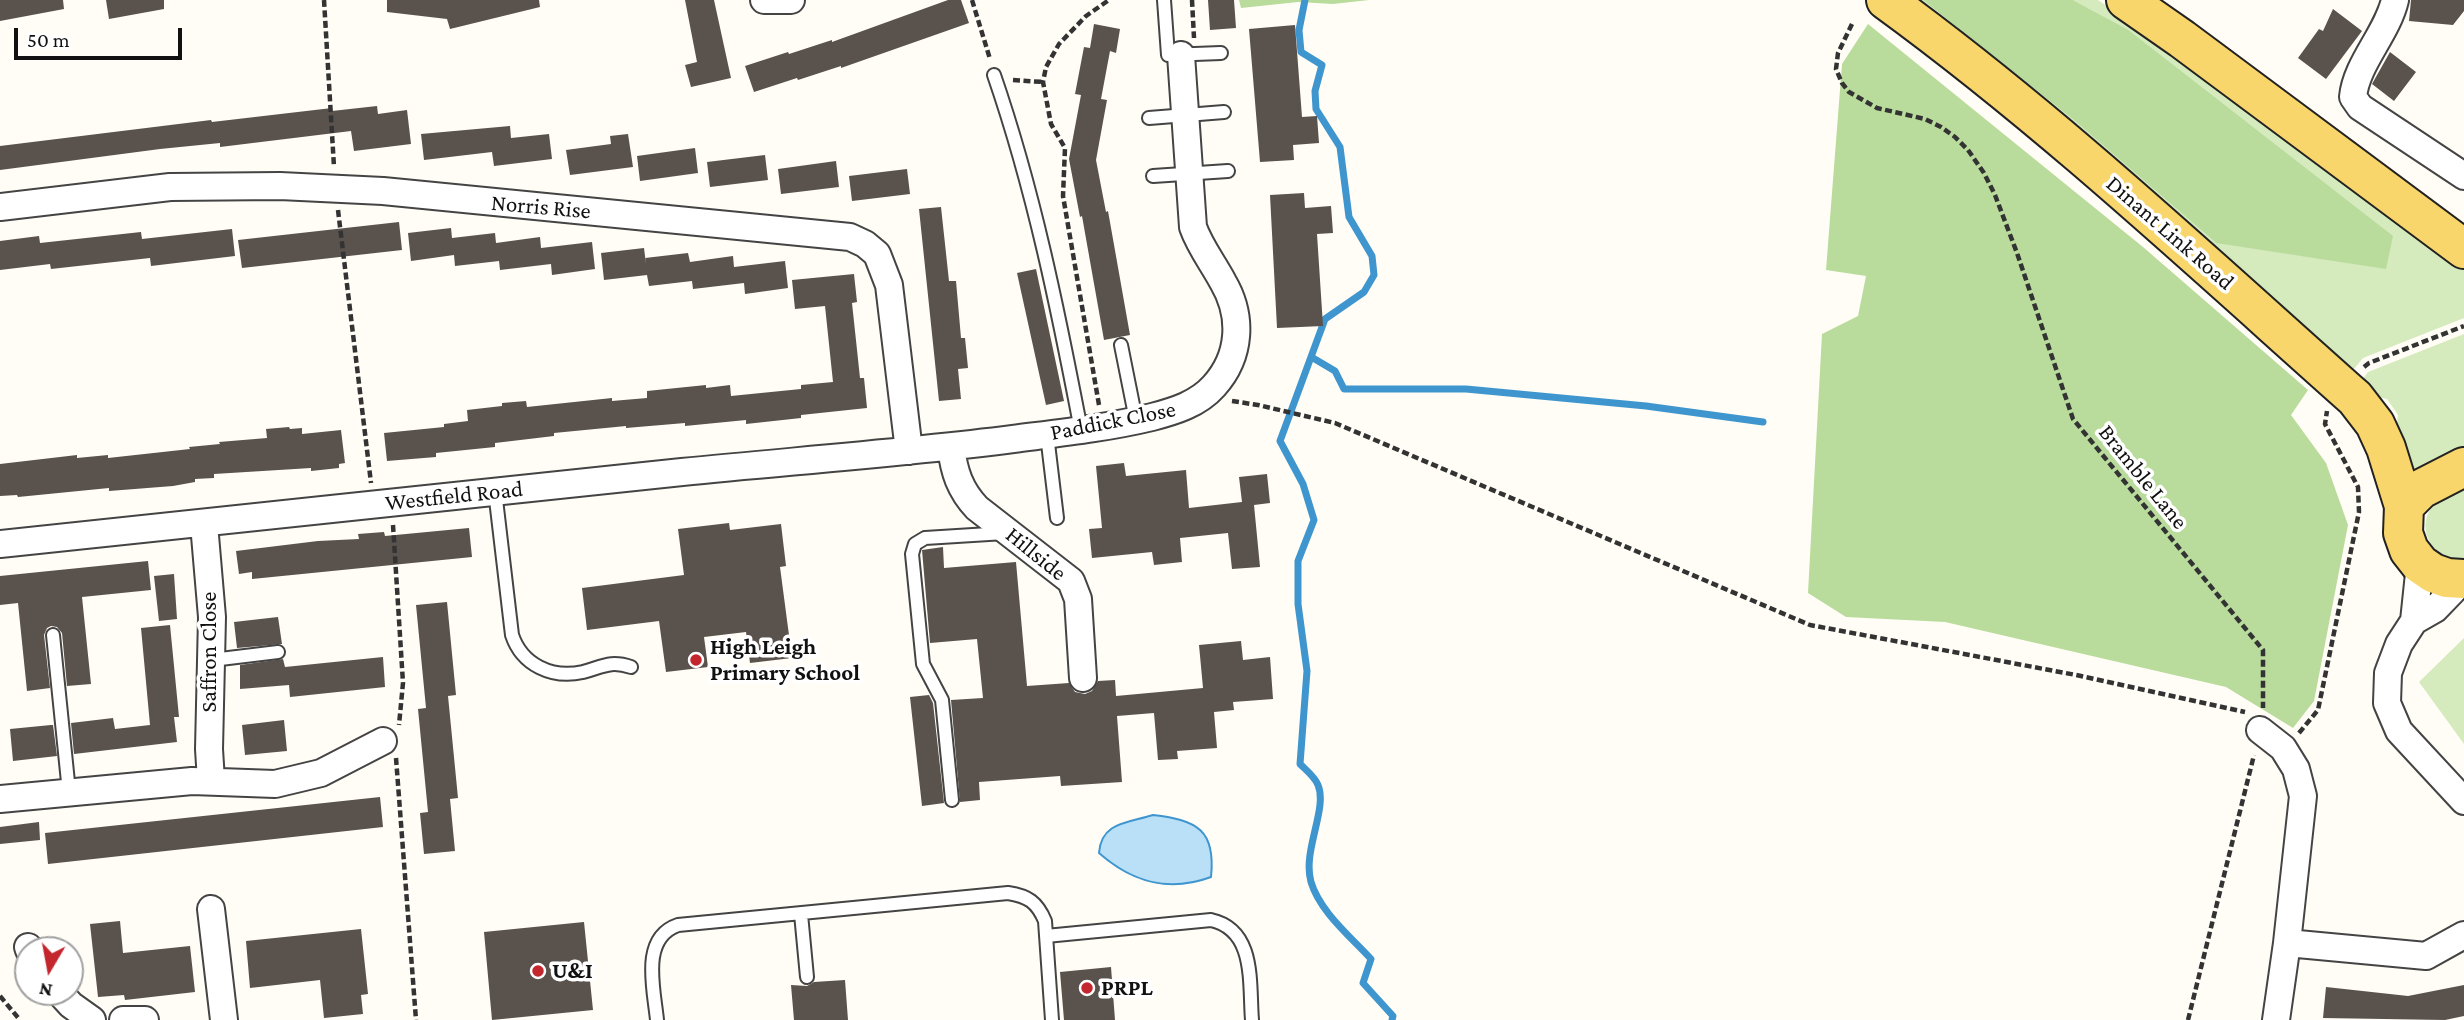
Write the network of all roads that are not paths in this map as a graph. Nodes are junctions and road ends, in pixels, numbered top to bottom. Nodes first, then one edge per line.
1 (764, 0) edge
2 (791, 0) edge
3 (1164, 0) edge
4 (1886, 0) edge
5 (2126, 0) edge
6 (2395, 0) edge
7 (1221, 53) dead end
8 (1188, 55) junction
9 (996, 78) road end
10 (1224, 112) dead end
11 (1184, 115) junction
12 (1149, 118) dead end
13 (1228, 172) dead end
14 (1189, 174) junction
15 (1153, 176) dead end
16 (2464, 176) edge
17 (0, 207) edge
18 (2464, 249) edge
19 (1121, 345) dead end
20 (1136, 420) junction
21 (1092, 429) junction
22 (1046, 435) junction
23 (951, 447) junction
24 (909, 451) junction
25 (2464, 467) edge
26 (495, 491) junction
27 (2404, 506) junction
28 (1057, 518) dead end
29 (204, 524) junction
30 (1009, 533) junction
31 (0, 544) edge
32 (2420, 564) junction
33 (2464, 580) edge
34 (2414, 621) junction
35 (53, 635) dead end
36 (278, 652) dead end
37 (212, 660) junction
38 (631, 667) dead end
39 (1083, 678) dead end
40 (2262, 723) road end
41 (392, 743) road end
42 (211, 781) junction
43 (69, 792) junction
44 (0, 799) edge
45 (952, 800) dead end
46 (2464, 801) edge
47 (211, 909) dead end
48 (801, 914) junction
49 (2464, 935) edge
50 (1046, 936) junction
51 (2287, 943) junction
52 (807, 977) dead end
53 (72, 1006) edge
54 (93, 1020) edge
55 (123, 1020) edge
56 (145, 1020) edge
57 (224, 1020) edge
58 (657, 1020) edge
59 (1052, 1020) edge
60 (1252, 1020) edge
61 (2276, 1020) edge

1 - 2 street
3 - 8 lane
4 - 27 main road, Dinant Link Road
5 - 18 main road
6 - 16 street
7 - 8 lane
8 - 11 street, Paddick Close
9 - 21 lane
10 - 11 lane
11 - 12 lane
11 - 14 street, Paddick Close
13 - 14 lane
14 - 15 lane
14 - 20 street, Paddick Close
17 - 24 street, Norris Rise
19 - 20 lane
20 - 21 street, Paddick Close
21 - 22 street, Paddick Close
22 - 23 street, Paddick Close
22 - 28 lane
23 - 24 street, Paddick Close
23 - 30 street, Hillside
24 - 26 street, Westfield Road
25 - 27 main road
26 - 29 street, Westfield Road
26 - 38 lane
27 - 32 main road, Dinant Link Road
29 - 31 street, Westfield Road
29 - 37 street, Saffron Close
30 - 39 street, Hillside
30 - 45 lane
32 - 33 main road
32 - 34 street
33 - 34 street
34 - 46 street
35 - 43 lane
36 - 37 lane
37 - 42 street, Saffron Close
40 - 51 street
41 - 42 street
42 - 43 street
43 - 44 street
47 - 57 street
48 - 50 lane
48 - 52 lane
48 - 58 lane
49 - 51 street
50 - 59 lane
50 - 60 lane
51 - 61 street
53 - 54 street
55 - 56 street

